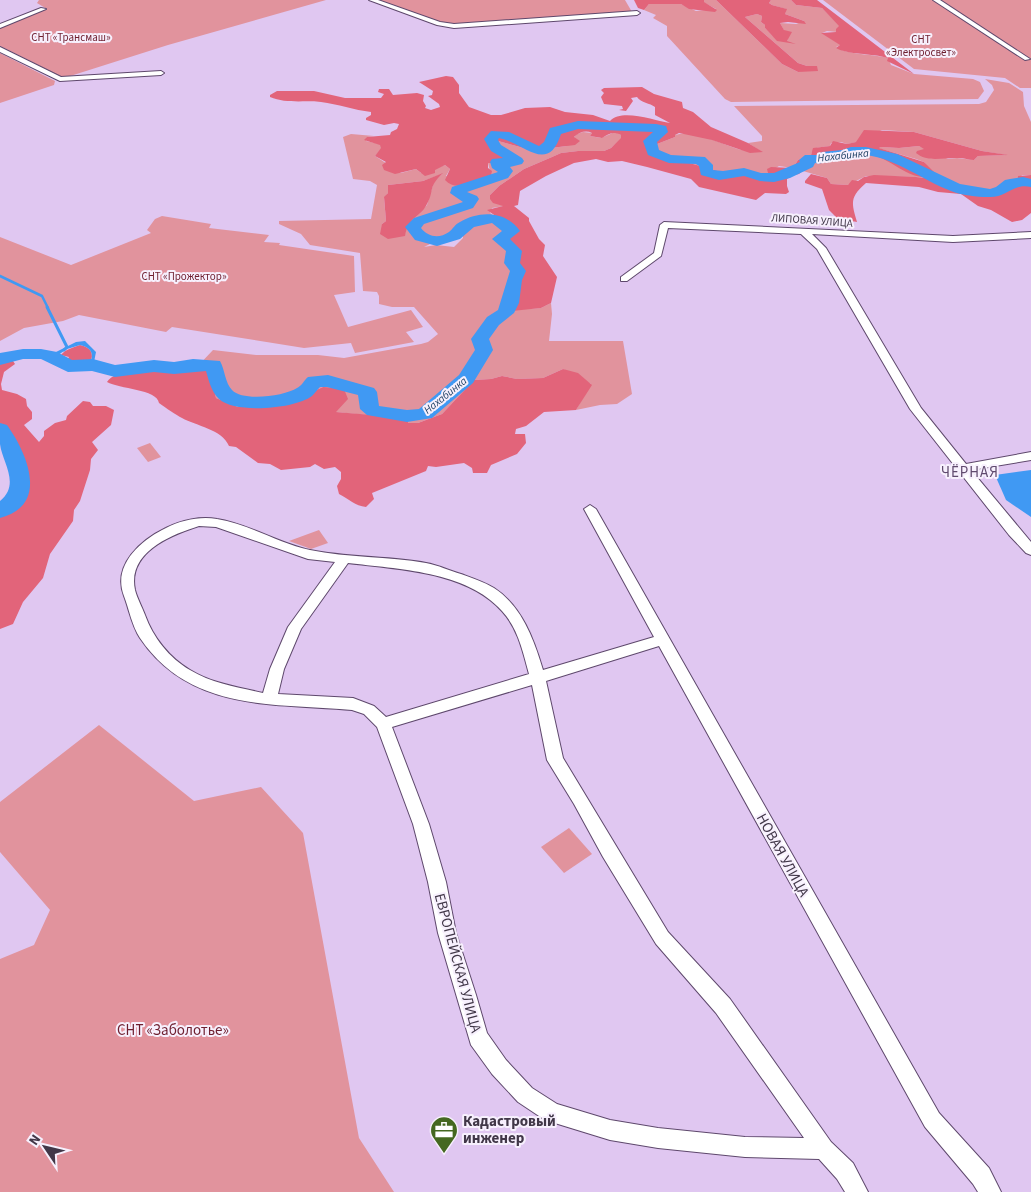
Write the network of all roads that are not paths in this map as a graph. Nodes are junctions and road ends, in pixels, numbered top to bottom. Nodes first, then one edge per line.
1 (372, 0) edge
2 (936, 0) edge
3 (35, 4) dead end
4 (637, 13) dead end
5 (0, 26) edge
6 (0, 50) edge
7 (1027, 60) dead end
8 (161, 73) dead end
9 (804, 230) junction
10 (1031, 235) edge
11 (624, 279) dead end
12 (1031, 456) edge
13 (962, 468) junction
14 (590, 509) dead end
15 (1031, 550) edge
16 (344, 559) junction
17 (663, 640) junction
18 (538, 678) junction
19 (269, 700) junction
20 (383, 724) junction
21 (824, 1149) junction
22 (857, 1192) edge
23 (990, 1192) edge

1 - 4 street
2 - 7 street
3 - 5 street
6 - 8 street
9 - 10 street, ЛИПОВАЯ УЛИЦА
9 - 11 street, ЛИПОВАЯ УЛИЦА
9 - 13 street
12 - 13 street
13 - 15 street
14 - 17 street, НОВАЯ УЛИЦА
16 - 18 street, ЕВРОПЕЙСКАЯ УЛИЦА
16 - 19 street
16 - 19 street, ЕВРОПЕЙСКАЯ УЛИЦА
17 - 18 street
17 - 23 street, НОВАЯ УЛИЦА
18 - 20 street
18 - 21 street, ЕВРОПЕЙСКАЯ УЛИЦА
19 - 20 street, ЕВРОПЕЙСКАЯ УЛИЦА
20 - 21 street, ЕВРОПЕЙСКАЯ УЛИЦА
21 - 22 street, ЕВРОПЕЙСКАЯ УЛИЦА

